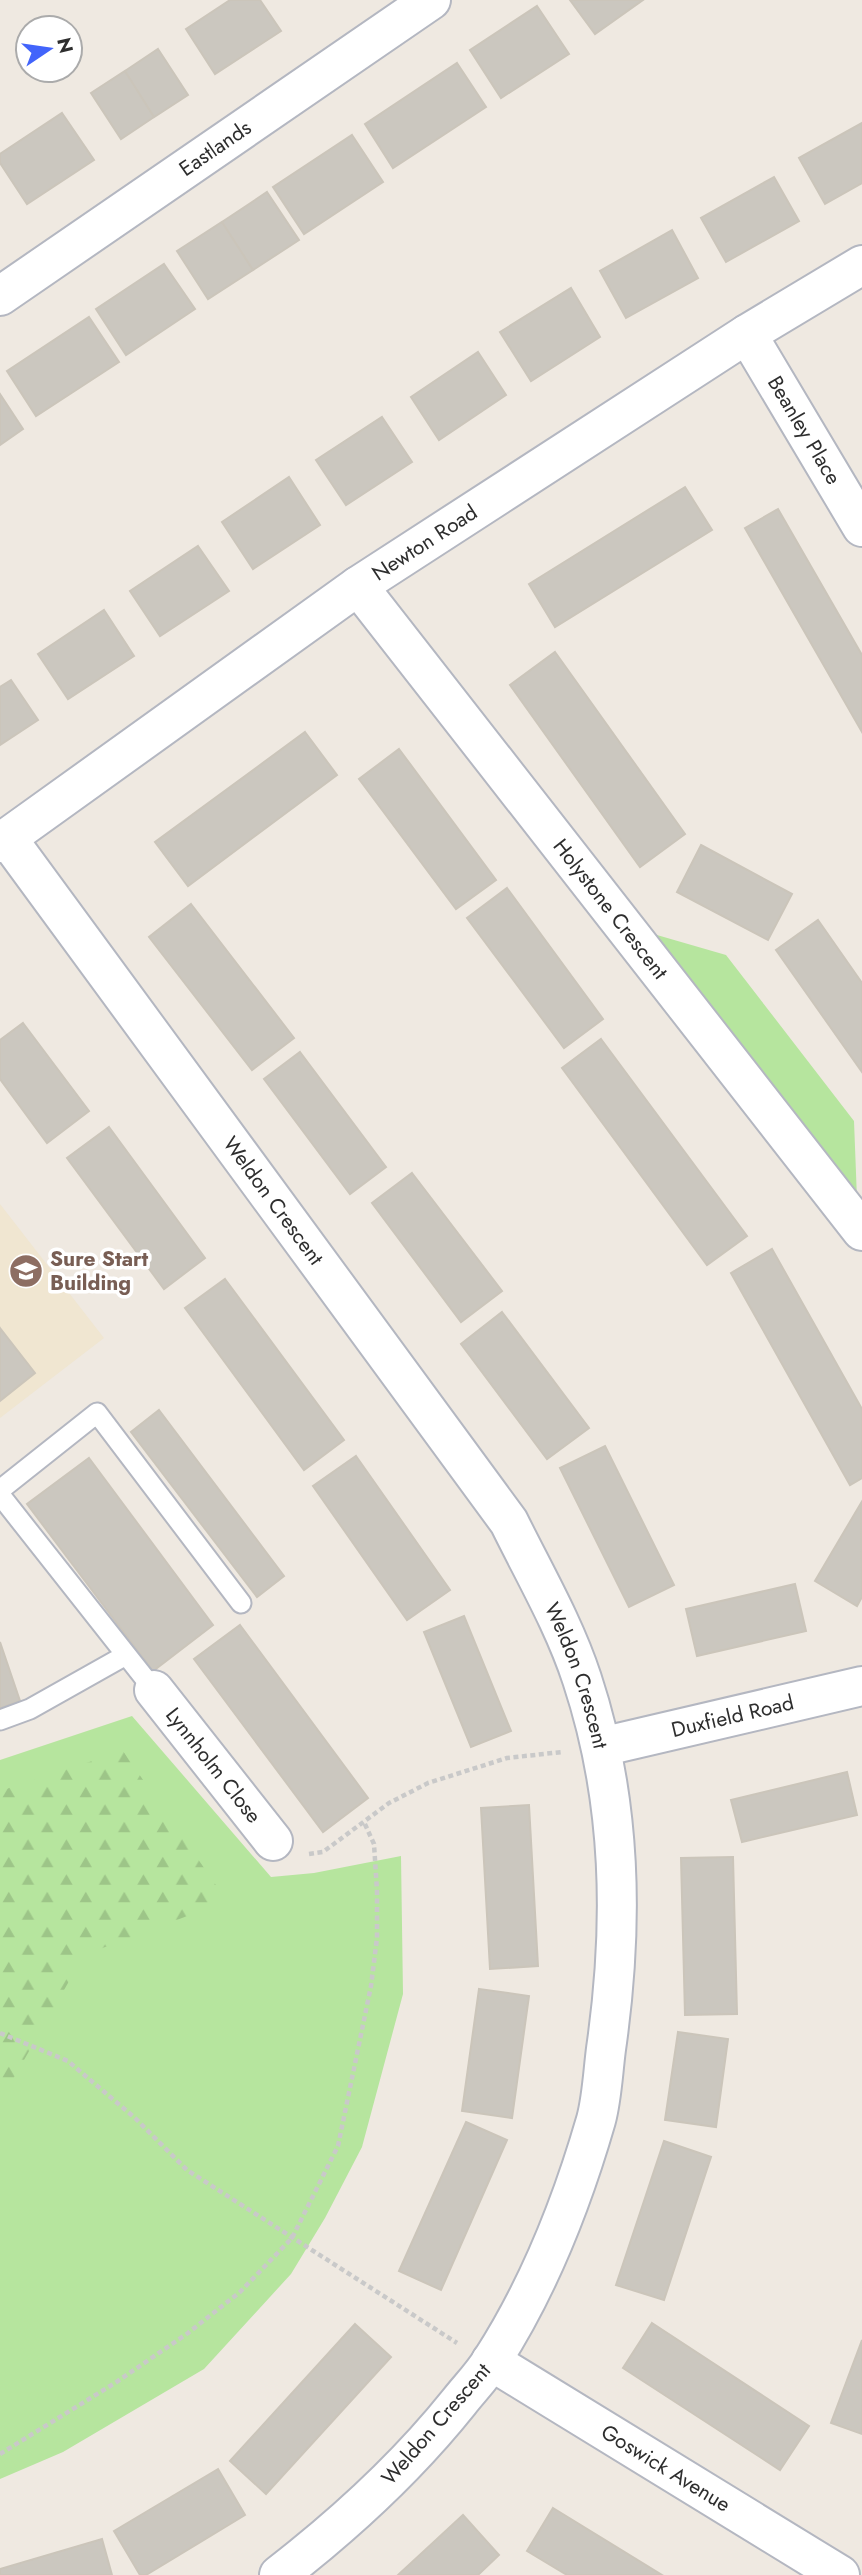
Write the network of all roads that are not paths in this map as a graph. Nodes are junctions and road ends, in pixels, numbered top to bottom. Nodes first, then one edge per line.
1 (431, 0) edge
2 (862, 265) edge
3 (0, 296) edge
4 (747, 334) junction
5 (862, 527) edge
6 (358, 586) junction
7 (4, 841) edge
8 (862, 1231) edge
9 (0, 1492) edge
10 (241, 1603) dead end
11 (126, 1655) junction
12 (862, 1686) edge
13 (154, 1690) joint
14 (0, 1720) edge
15 (601, 1747) junction
16 (273, 1841) road end
17 (491, 2361) junction
18 (279, 2575) edge
19 (840, 2575) edge

1 - 3 street, Eastlands
2 - 4 street, Newton Road
4 - 5 street, Beanley Place
4 - 6 street, Newton Road
6 - 7 street, Newton Road
6 - 8 street, Holystone Crescent
7 - 15 street, Weldon Crescent
9 - 10 lane
9 - 11 lane
11 - 13 lane
11 - 14 lane
12 - 15 street, Duxfield Road
13 - 16 street, Lynnholm Close
15 - 17 street, Weldon Crescent
17 - 18 street, Weldon Crescent
17 - 19 street, Goswick Avenue

